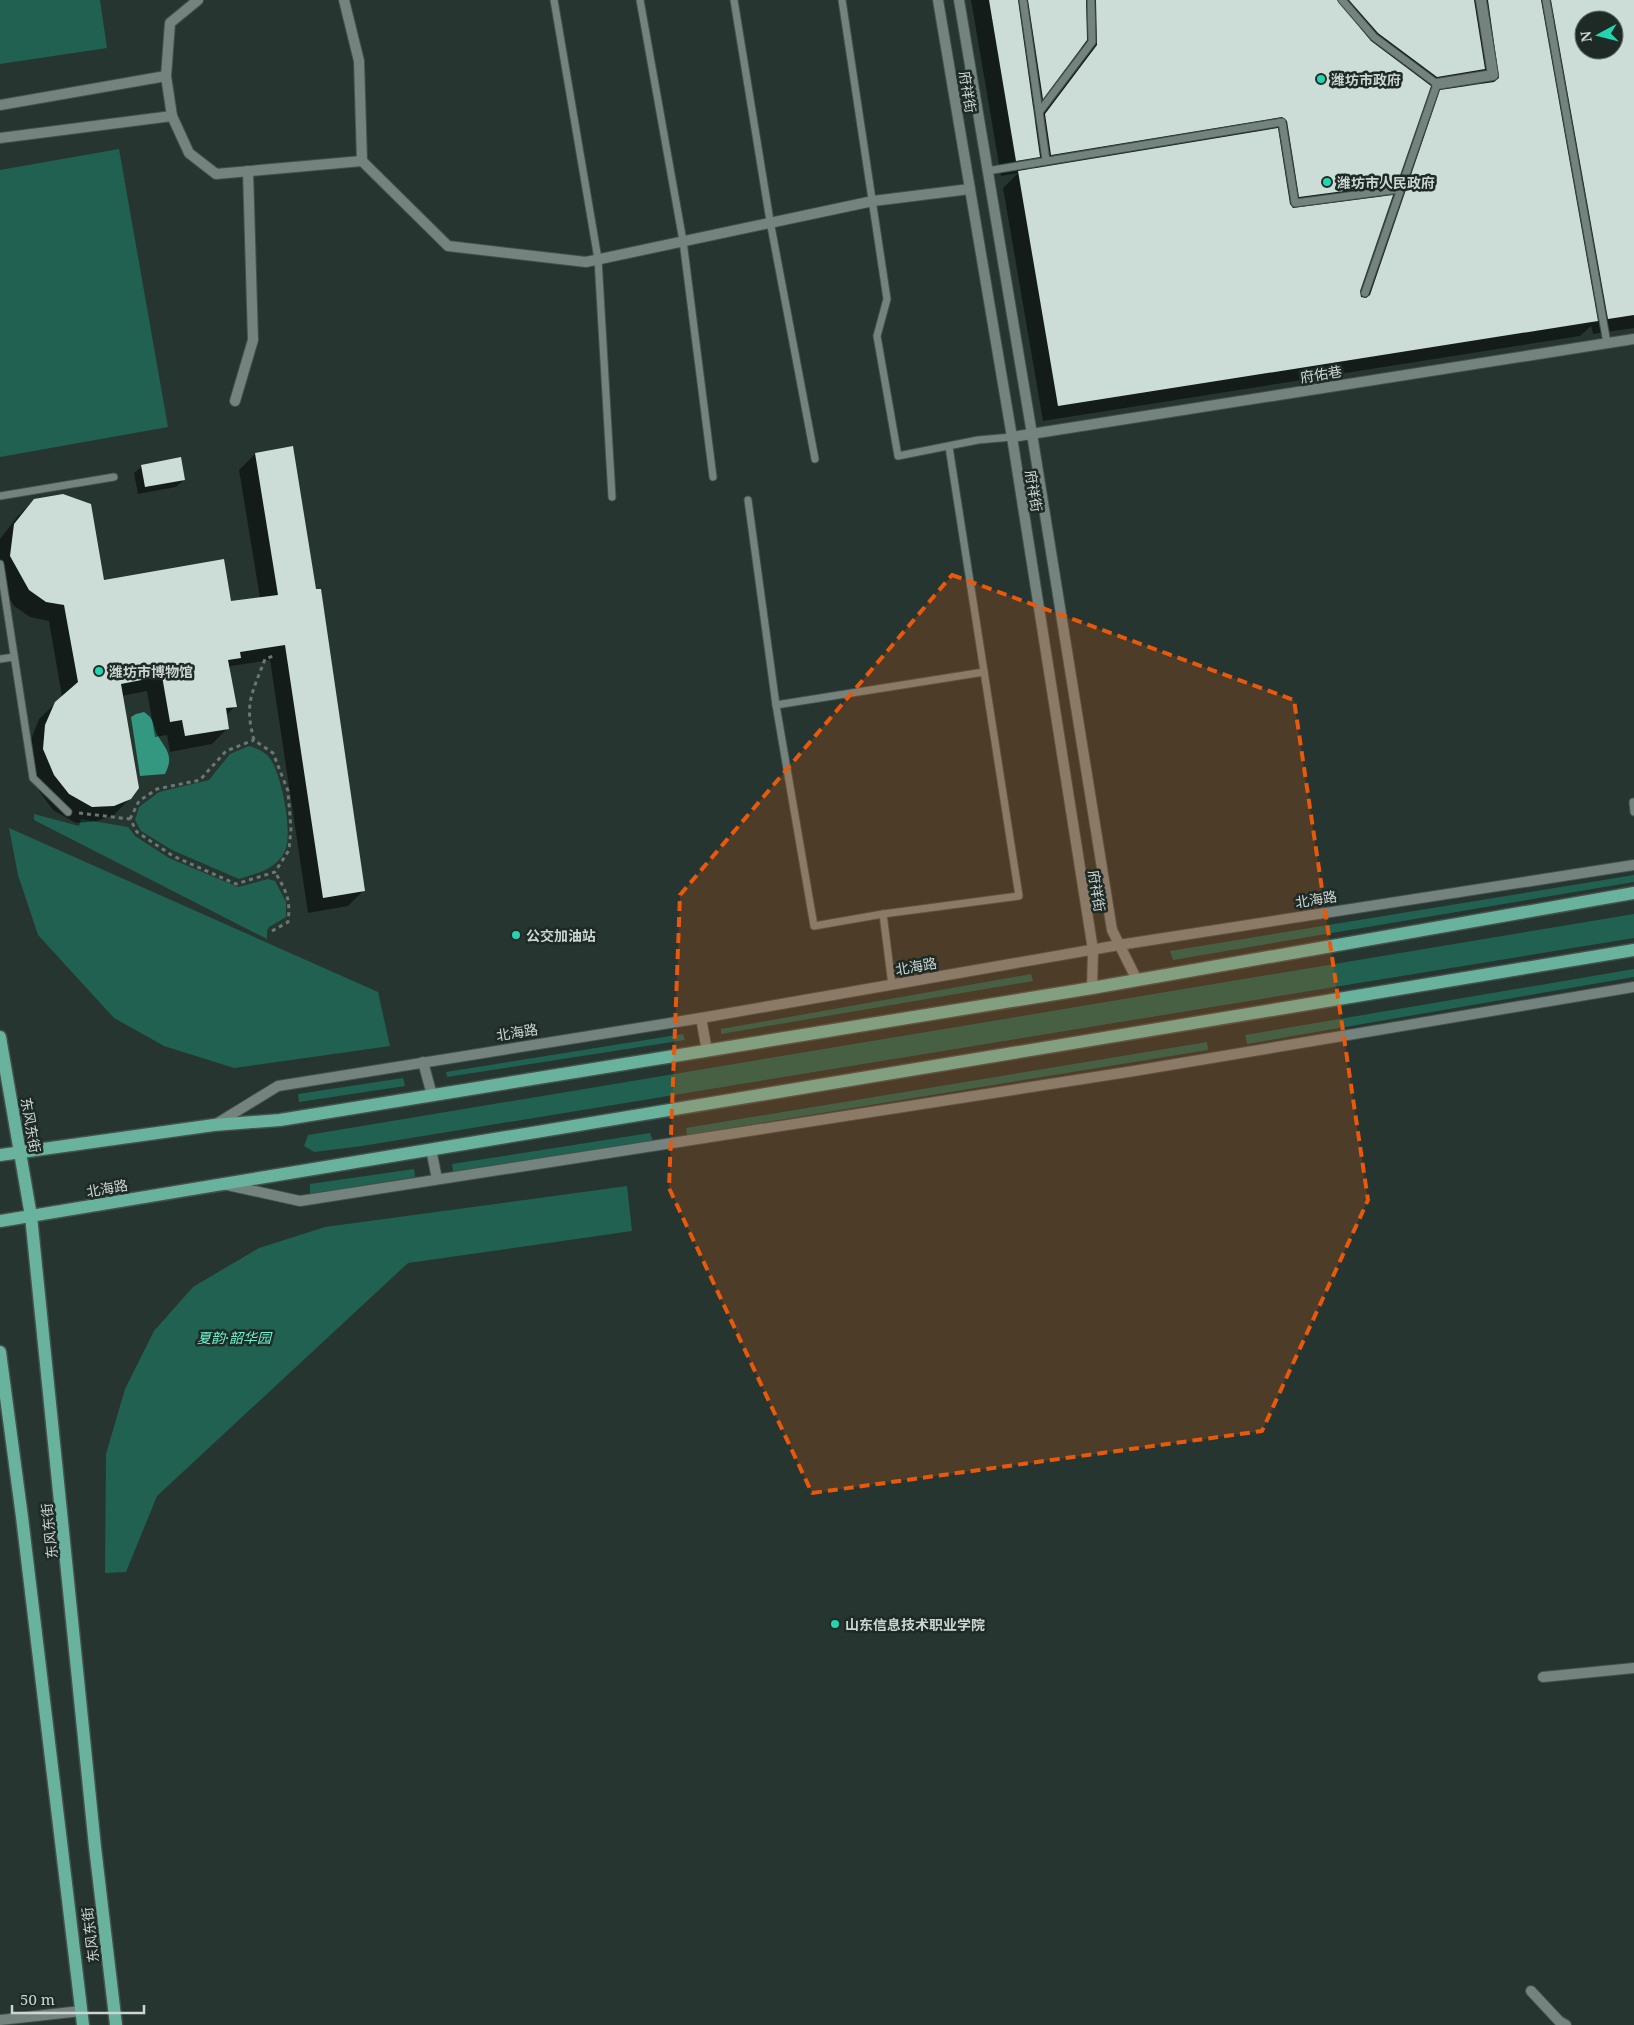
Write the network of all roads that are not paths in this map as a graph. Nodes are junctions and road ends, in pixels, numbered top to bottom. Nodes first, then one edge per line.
1 (198, 0) edge
2 (344, 0) edge
3 (554, 0) edge
4 (640, 0) edge
5 (734, 0) edge
6 (842, 0) edge
7 (938, 0) edge
8 (959, 0) edge
9 (1023, 0) edge
10 (1091, 0) edge
11 (1342, 0) edge
12 (1481, 0) edge
13 (1546, 0) edge
14 (166, 76) junction
15 (1437, 84) junction
16 (0, 105) edge
17 (1040, 111) junction
18 (172, 116) junction
19 (0, 138) edge
20 (1046, 160) junction
21 (362, 161) junction
22 (248, 171) junction
23 (988, 171) junction
24 (1401, 189) junction
25 (970, 190) junction
26 (873, 201) junction
27 (770, 221) junction
28 (683, 241) junction
29 (598, 259) junction
30 (1366, 293) dead end
31 (1634, 339) edge
32 (1607, 343) junction
33 (235, 401) dead end
34 (1032, 434) junction
35 (1012, 436) junction
36 (949, 447) junction
37 (815, 460) dead end
38 (114, 477) dead end
39 (713, 477) dead end
40 (0, 496) edge
41 (612, 497) dead end
42 (748, 500) dead end
43 (0, 564) edge
44 (14, 657) junction
45 (0, 659) edge
46 (984, 672) junction
47 (776, 705) junction
48 (1634, 802) edge
49 (68, 812) road end
50 (1634, 812) edge
51 (1634, 865) edge
52 (1634, 894) edge
53 (883, 914) junction
54 (1119, 945) junction
55 (1093, 950) junction
56 (1634, 950) edge
57 (1137, 980) junction
58 (892, 985) junction
59 (1634, 987) edge
60 (1092, 988) junction
61 (701, 1018) junction
62 (0, 1037) edge
63 (706, 1050) junction
64 (423, 1062) junction
65 (432, 1095) junction
66 (214, 1125) junction
67 (431, 1149) junction
68 (20, 1151) junction
69 (0, 1155) edge
70 (437, 1179) junction
71 (219, 1184) junction
72 (31, 1216) junction
73 (0, 1220) edge
74 (0, 1352) edge
75 (1634, 1668) edge
76 (1543, 1676) dead end
77 (1531, 1991) dead end
78 (81, 2011) junction
79 (0, 2020) edge
80 (83, 2025) edge
81 (116, 2025) edge
82 (1566, 2025) edge

1 - 14 street
2 - 21 street
3 - 29 lane
4 - 28 lane
5 - 27 lane
6 - 26 lane
7 - 25 street, 府祥街
8 - 23 street, 府祥街
9 - 17 lane
10 - 17 lane
11 - 15 lane
12 - 15 street
13 - 32 lane
14 - 16 street
14 - 18 street
15 - 24 lane
17 - 20 lane
18 - 19 street
18 - 22 street
20 - 23 lane
20 - 24 lane
21 - 22 street
21 - 29 street
22 - 33 street
23 - 34 street, 府祥街
24 - 30 lane
25 - 26 street
25 - 35 street, 府祥街
26 - 27 street
26 - 36 lane
27 - 28 street
27 - 37 lane
28 - 29 street
28 - 39 lane
29 - 41 lane
31 - 32 street, 府佑巷
32 - 34 street, 府佑巷
34 - 35 street, 府佑巷
34 - 54 street, 府祥街
35 - 36 lane
35 - 55 street, 府祥街
36 - 46 lane
38 - 40 lane
42 - 47 lane
43 - 44 lane
44 - 45 lane
44 - 49 lane
46 - 47 lane
46 - 53 lane
47 - 53 lane
48 - 50 lane
51 - 54 street, 北海路
52 - 57 main road, 北海路
53 - 58 lane
54 - 55 street, 北海路
54 - 57 street, 府祥街
55 - 58 street, 北海路
55 - 60 street, 府祥街
56 - 67 main road, 北海路
57 - 60 main road, 北海路
58 - 61 street, 北海路
59 - 70 street, 北海路
60 - 63 main road, 北海路
61 - 63 street
61 - 64 street, 北海路
62 - 68 main road, 东风东街
63 - 65 main road, 北海路
64 - 65 street
64 - 66 street, 北海路
65 - 66 main road, 北海路
66 - 68 main road, 北海路
67 - 70 street
67 - 71 main road, 北海路
68 - 69 main road, 北海路
68 - 72 main road, 东风东街
70 - 71 street, 北海路
71 - 72 main road, 北海路
72 - 73 main road, 北海路
72 - 81 main road, 东风东街
74 - 78 main road, 东风东街
75 - 76 street
77 - 82 street
78 - 79 street
78 - 80 main road, 东风东街

